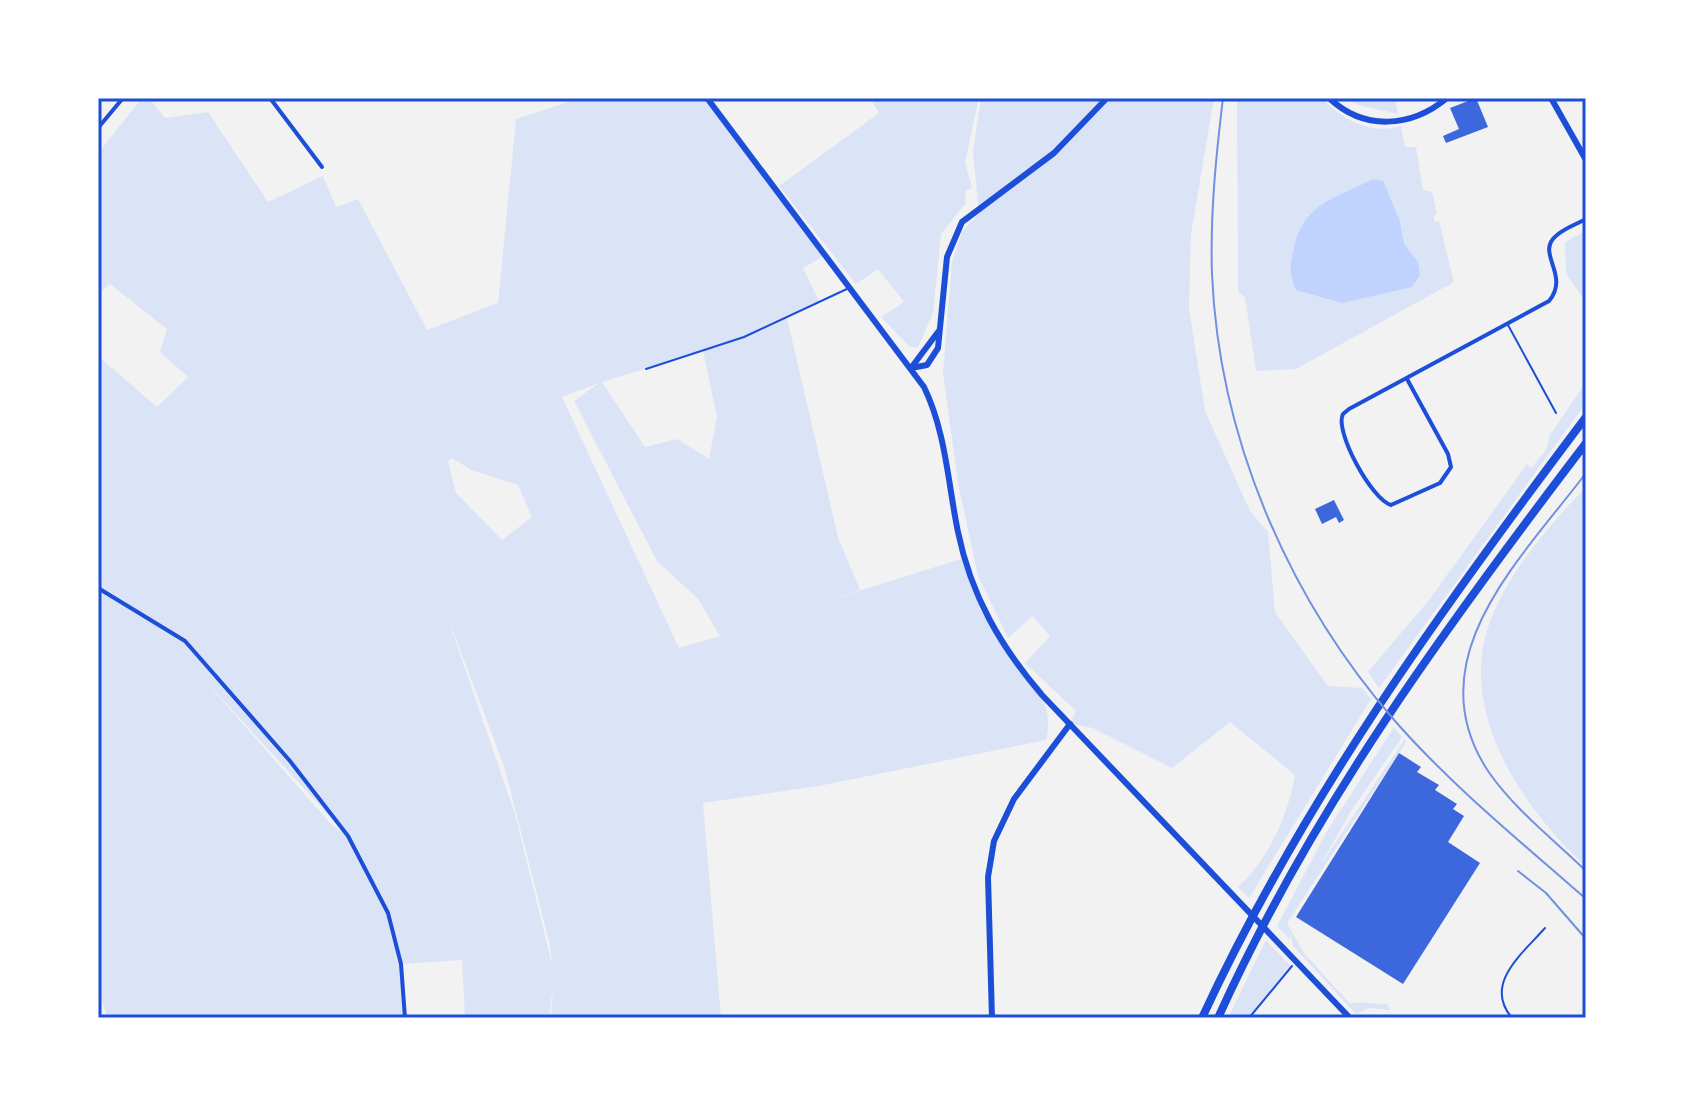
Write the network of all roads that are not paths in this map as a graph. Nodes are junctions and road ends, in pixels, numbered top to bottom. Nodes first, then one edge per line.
1 (123, 98) edge
2 (270, 98) edge
3 (707, 98) edge
4 (1107, 98) edge
5 (1329, 98) edge
6 (1447, 98) edge
7 (1551, 98) edge
8 (98, 128) edge
9 (1586, 160) edge
10 (322, 167) dead end
11 (1586, 219) edge
12 (850, 288) junction
13 (1507, 324) junction
14 (940, 329) junction
15 (911, 368) junction
16 (646, 369) dead end
17 (1407, 379) junction
18 (1556, 413) dead end
19 (1586, 417) edge
20 (1586, 443) edge
21 (98, 588) edge
22 (1070, 724) junction
23 (1545, 928) dead end
24 (405, 1018) edge
25 (992, 1018) edge
26 (1202, 1018) edge
27 (1218, 1018) edge
28 (1350, 1018) edge
29 (1512, 1018) edge

1 - 8 street
2 - 10 street
3 - 12 street
4 - 14 street
5 - 6 street
7 - 9 street
11 - 13 street
12 - 15 street
12 - 16 lane
13 - 17 street
13 - 18 lane
14 - 15 street
14 - 15 street
15 - 22 street
17 - 17 street
19 - 26 highway
20 - 27 highway
21 - 24 street
22 - 25 street
22 - 28 street
23 - 29 lane

